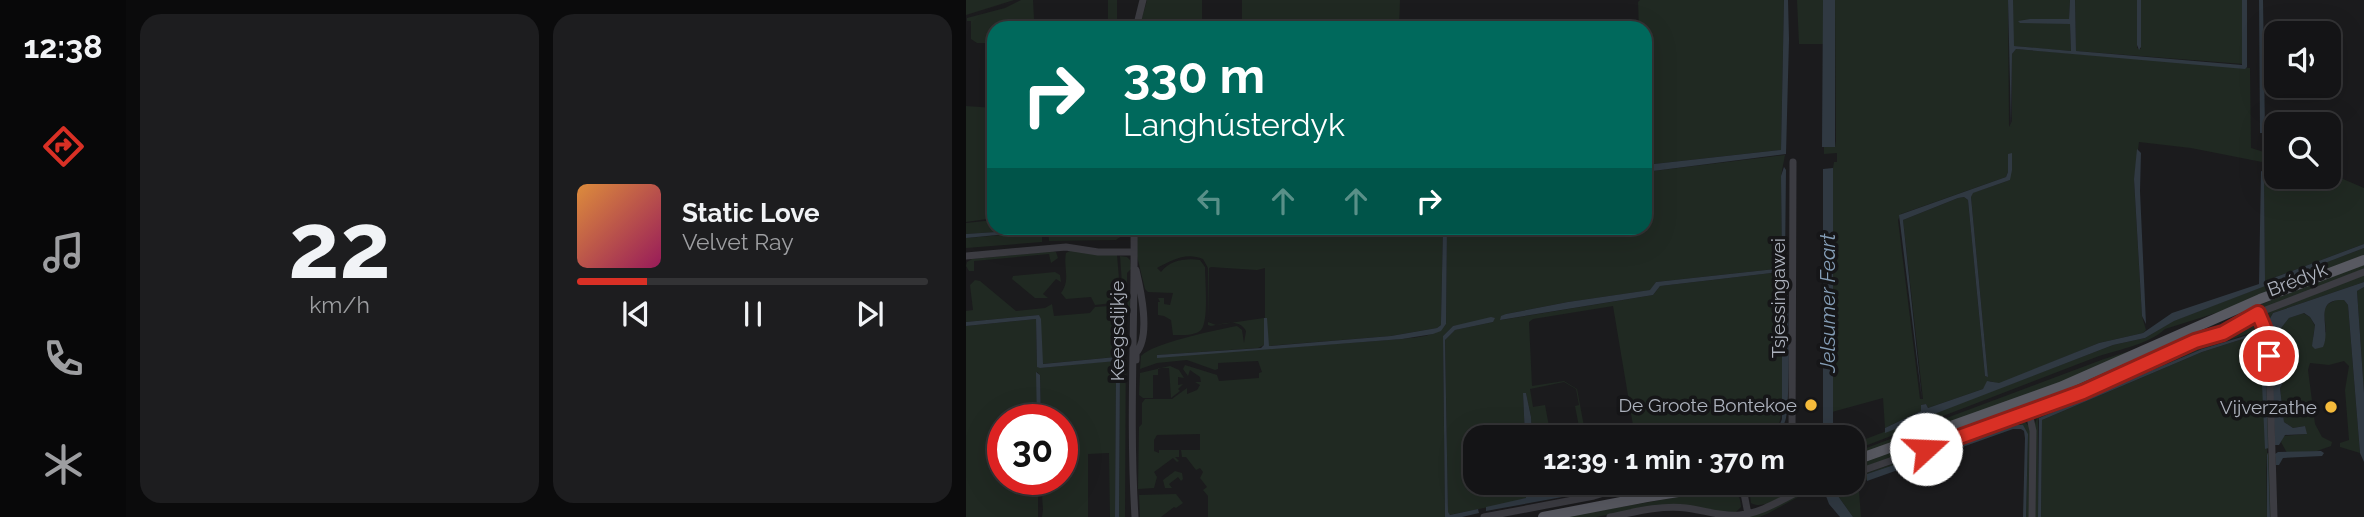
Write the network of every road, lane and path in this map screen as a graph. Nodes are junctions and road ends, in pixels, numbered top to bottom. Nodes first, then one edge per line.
1 (1143, 0) edge
2 (1138, 21) edge
3 (1793, 162) dead end
4 (1134, 235) edge
5 (1134, 252) junction
6 (966, 256) edge
7 (2364, 260) edge
8 (1135, 263) junction
9 (2364, 272) edge
10 (2258, 313) junction
11 (1133, 400) junction
12 (2029, 413) junction
13 (1792, 425) edge
14 (1865, 457) edge
15 (1865, 470) edge
16 (1597, 495) edge
17 (1659, 495) edge
18 (1744, 495) edge
19 (1789, 495) edge
20 (1748, 514) junction
21 (1133, 517) edge
22 (1484, 517) edge
23 (1543, 517) edge
24 (1610, 517) edge
25 (2032, 517) edge
26 (2274, 517) edge

1 - 2 street
3 - 13 street, Tsjessingawei
4 - 5 street, Keegsdijkje
5 - 6 street
5 - 8 street, Keegsdijkje
7 - 14 main road, Brédyk
8 - 11 street, Keegsdijkje
8 - 11 street, Keegsdijkje
9 - 10 street, Brédyk
10 - 12 street, Brédyk
10 - 26 street
11 - 21 street, Keegsdijkje
12 - 15 street, Brédyk
12 - 25 street
16 - 22 street
17 - 23 main road
18 - 20 street
19 - 20 street
20 - 24 street

